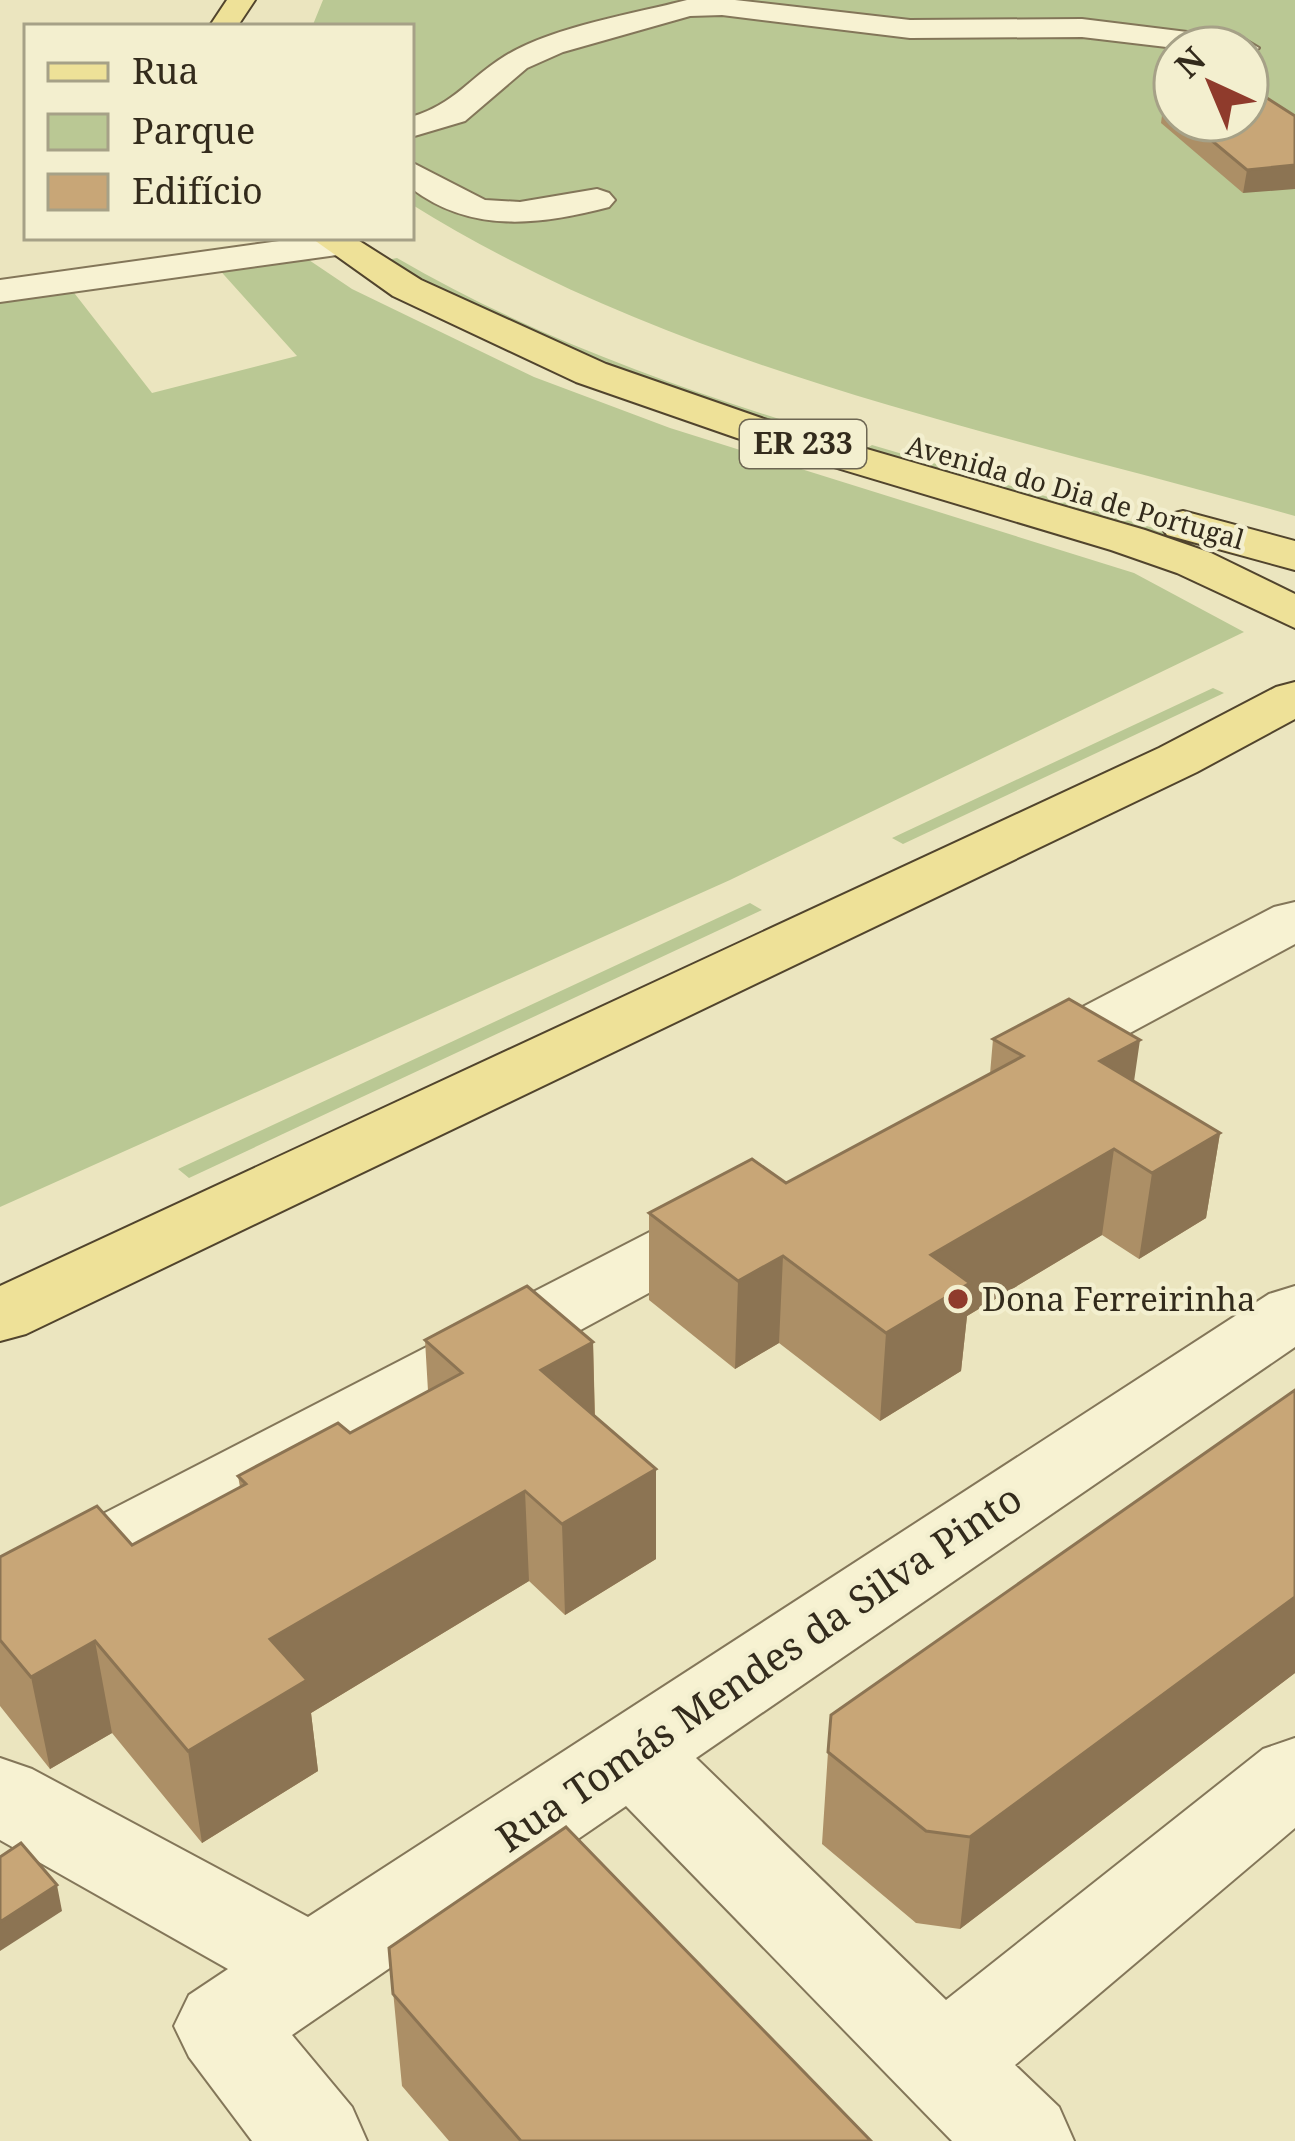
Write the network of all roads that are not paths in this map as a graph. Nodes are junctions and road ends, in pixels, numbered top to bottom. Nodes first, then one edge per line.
1 (760, 11) junction
2 (1193, 11) dead end
3 (1151, 37) edge
4 (414, 126) edge
5 (414, 174) edge
6 (597, 200) dead end
7 (395, 240) edge
8 (333, 241) edge
9 (0, 291) edge
10 (1295, 556) edge
11 (1295, 613) edge
12 (1291, 704) edge
13 (1295, 920) edge
14 (979, 1088) edge
15 (789, 1188) edge
16 (1295, 1311) edge
17 (0, 1316) edge
18 (0, 1605) edge
19 (632, 1753) junction
20 (1295, 1775) edge
21 (0, 1795) edge
22 (311, 1967) junction
23 (943, 2063) junction
24 (315, 2141) edge
25 (1022, 2141) edge

1 - 2 street
1 - 3 street
1 - 4 street
5 - 6 street
7 - 10 main road, Avenida do Dia de Portugal / ER 233
8 - 9 street
8 - 11 main road, Avenida do Dia de Portugal / ER 233
12 - 17 main road
13 - 14 street
15 - 18 street
16 - 19 street, Rua Tomás Mendes da Silva Pinto
19 - 22 street, Rua Tomás Mendes da Silva Pinto
19 - 23 street
20 - 23 street
21 - 22 street
22 - 24 street, Rua Tomás Mendes da Silva Pinto
23 - 25 street

